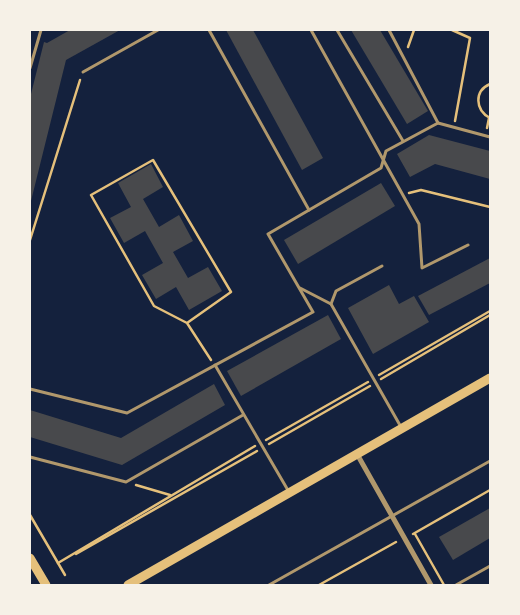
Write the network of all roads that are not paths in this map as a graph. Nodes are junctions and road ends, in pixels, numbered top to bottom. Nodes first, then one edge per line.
1 (41, 30) edge
2 (158, 30) edge
3 (209, 30) edge
4 (311, 30) edge
5 (337, 30) edge
6 (389, 30) edge
7 (30, 68) edge
8 (83, 72) road end
9 (438, 123) junction
10 (490, 137) edge
11 (404, 141) junction
12 (384, 159) junction
13 (309, 210) junction
14 (468, 245) dead end
15 (382, 266) dead end
16 (299, 288) junction
17 (331, 304) junction
18 (215, 365) junction
19 (490, 378) edge
20 (30, 389) edge
21 (243, 415) junction
22 (402, 428) junction
23 (357, 453) junction
24 (30, 457) edge
25 (490, 461) edge
26 (289, 492) junction
27 (393, 516) junction
28 (30, 558) edge
29 (490, 566) edge
30 (46, 585) edge
31 (128, 585) edge
32 (269, 585) edge
33 (431, 585) edge
34 (456, 585) edge

1 - 7 lane
2 - 8 lane
3 - 13 lane
4 - 12 lane
5 - 11 lane
6 - 9 lane
9 - 10 lane
9 - 11 lane
11 - 12 lane
12 - 13 lane
12 - 14 lane
13 - 16 lane
15 - 17 lane
16 - 17 lane
16 - 18 lane
17 - 22 lane
18 - 20 lane
18 - 21 lane
19 - 22 main road
21 - 24 lane
21 - 26 lane
22 - 23 main road
23 - 26 main road
23 - 27 street
25 - 27 lane
26 - 31 main road
27 - 32 lane
27 - 33 street
28 - 30 main road
29 - 34 lane

